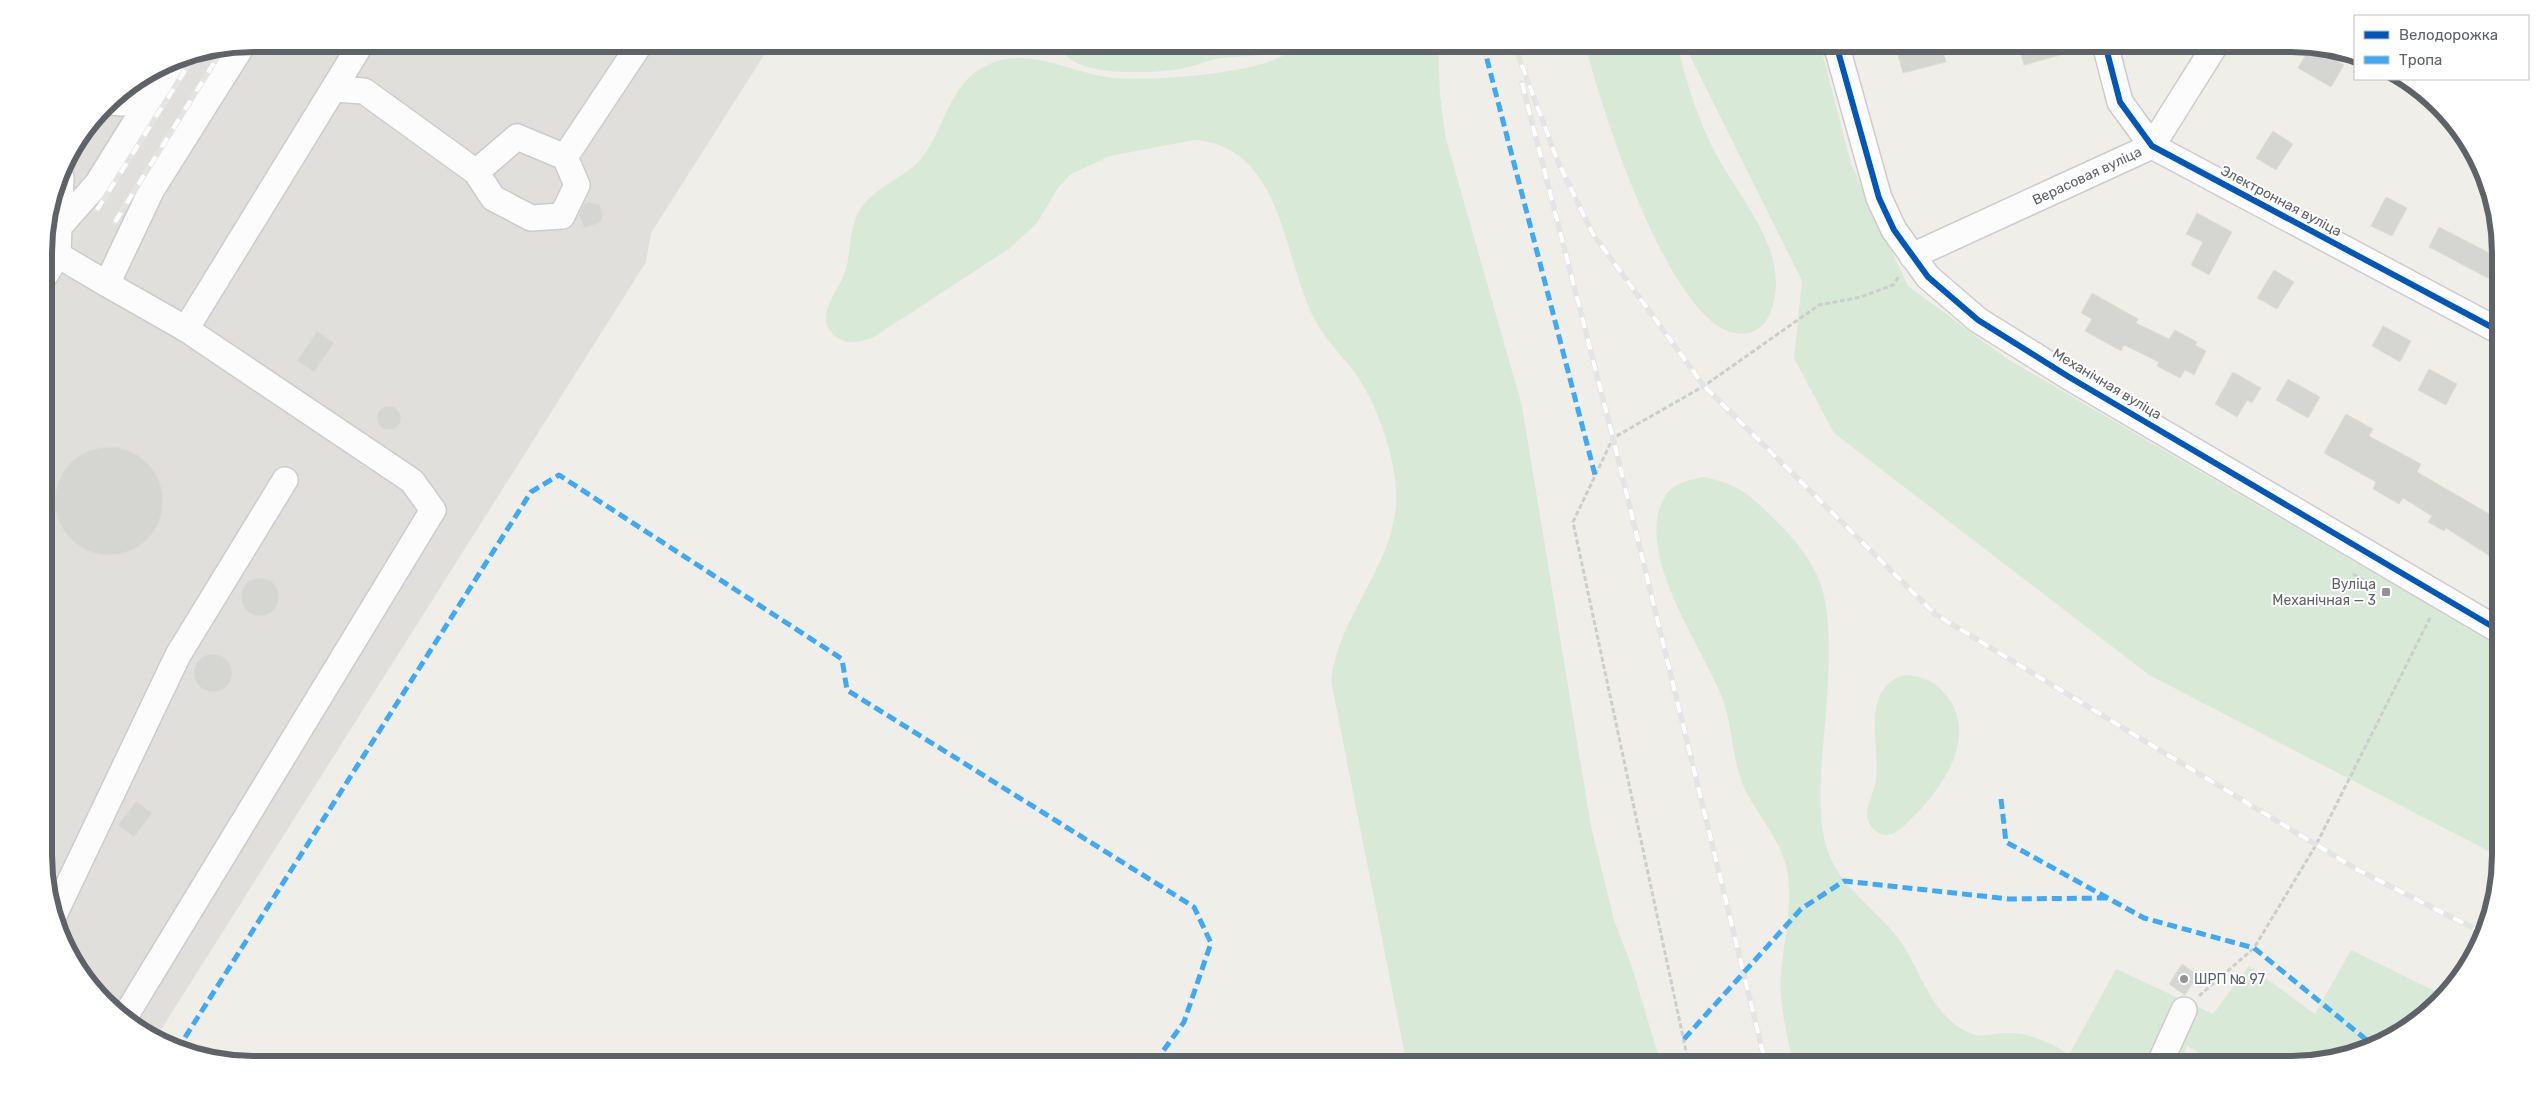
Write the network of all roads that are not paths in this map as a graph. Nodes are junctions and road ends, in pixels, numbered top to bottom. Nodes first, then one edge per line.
1 (356, 52) edge
2 (635, 52) edge
3 (1838, 52) edge
4 (2107, 52) edge
5 (2211, 52) edge
6 (237, 53) edge
7 (167, 72) edge
8 (334, 89) junction
9 (2152, 146) junction
10 (565, 157) junction
11 (476, 172) junction
12 (60, 197) edge
13 (59, 227) junction
14 (52, 246) edge
15 (52, 252) edge
16 (1912, 256) junction
17 (107, 284) junction
18 (2492, 327) edge
19 (186, 329) junction
20 (285, 480) dead end
21 (2492, 626) edge
22 (58, 906) edge
23 (2184, 1010) road end
24 (128, 1012) edge
25 (2163, 1056) edge

1 - 8 street
2 - 10 street
3 - 16 street, Механічная вуліца
4 - 9 street, Электронная вуліца
5 - 9 street, Верасовая вуліца
6 - 17 street
7 - 13 street
8 - 11 street
8 - 19 street
9 - 16 street, Верасовая вуліца
9 - 18 street, Электронная вуліца
10 - 11 street
10 - 11 street
12 - 13 street
13 - 14 street
15 - 17 street
16 - 21 street, Механічная вуліца
17 - 19 street
19 - 24 street
20 - 22 street
23 - 25 street

